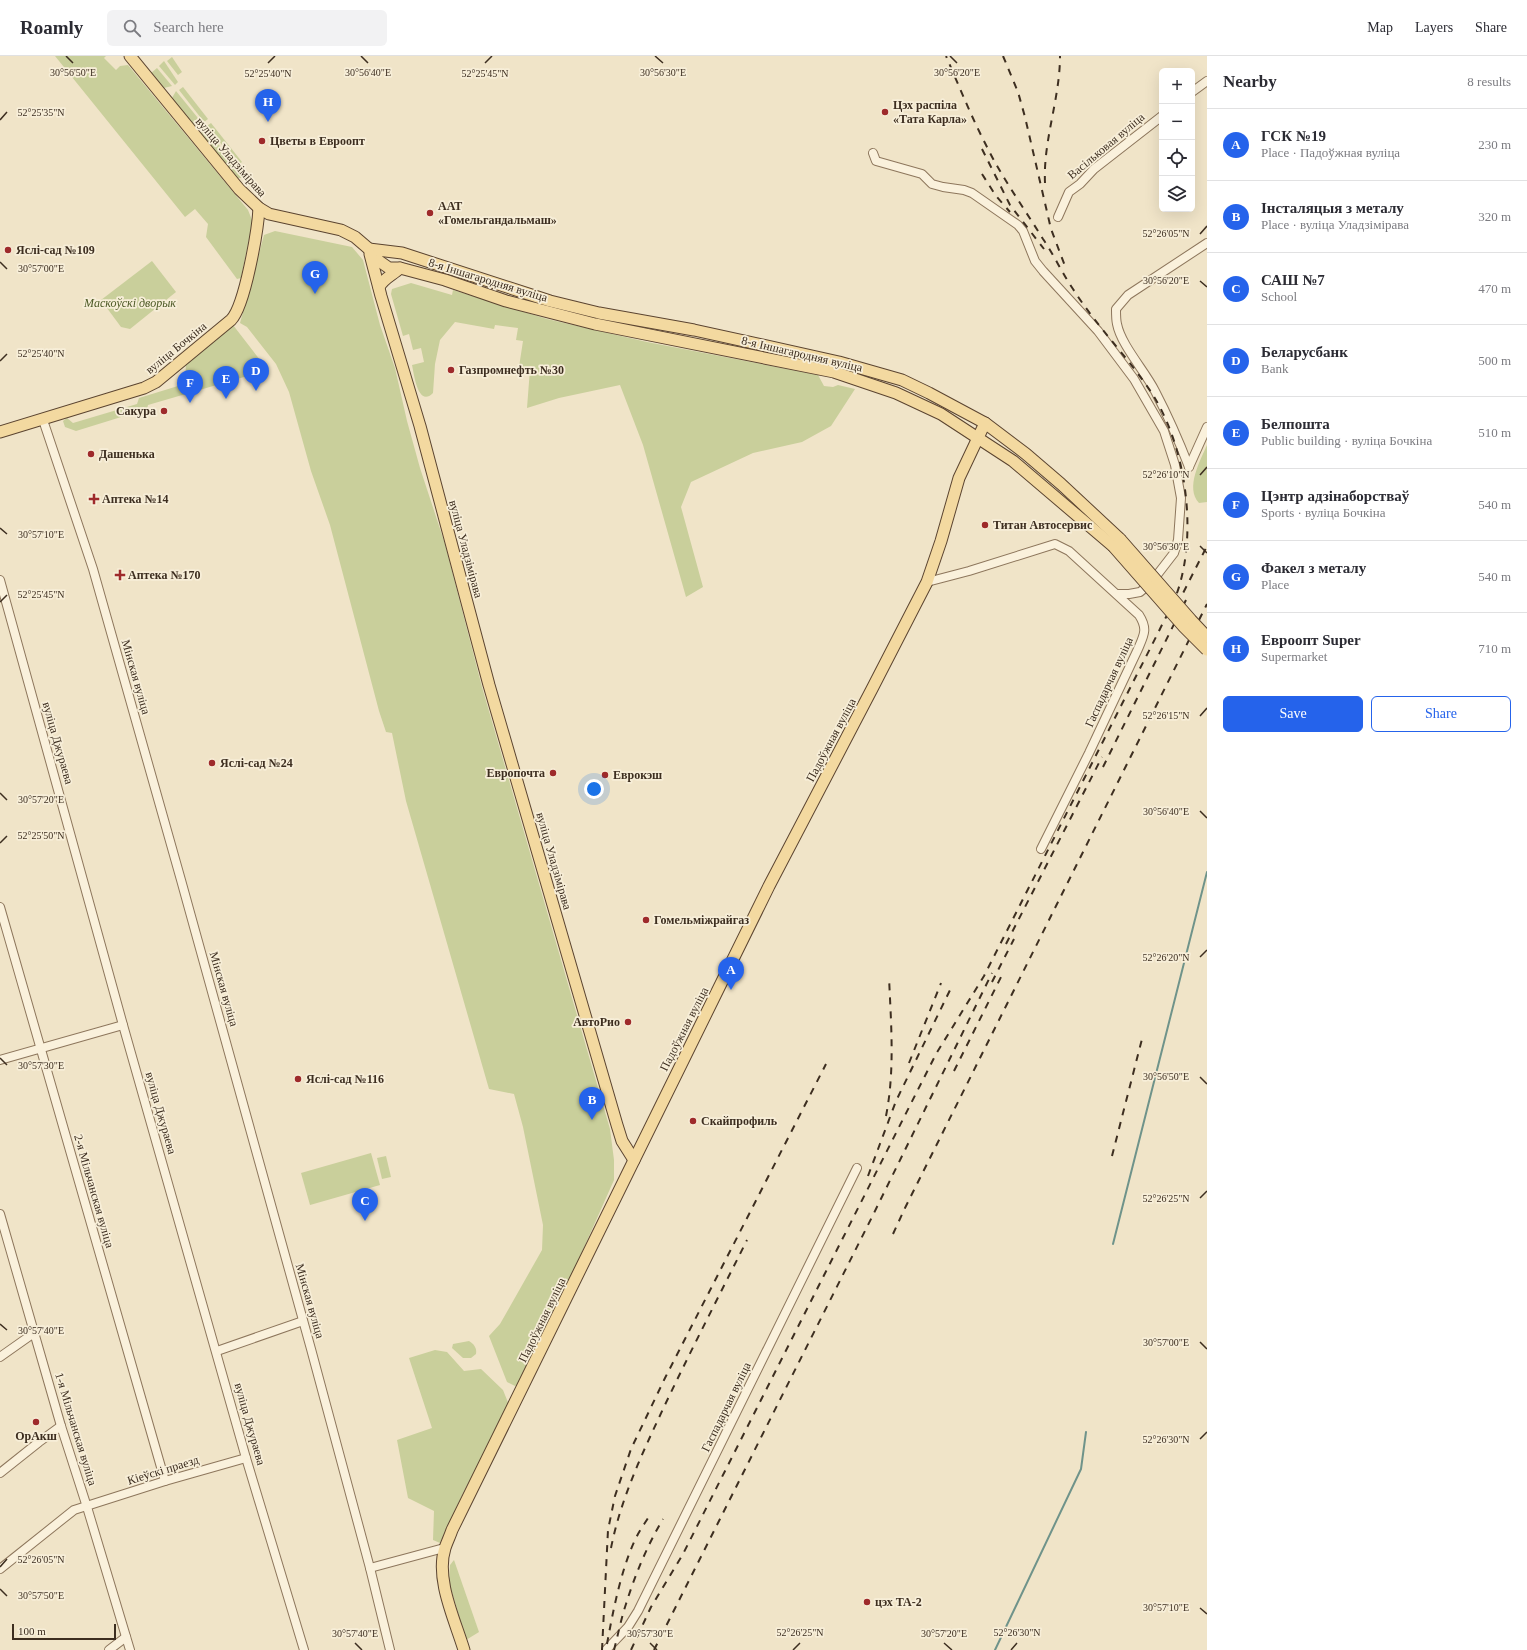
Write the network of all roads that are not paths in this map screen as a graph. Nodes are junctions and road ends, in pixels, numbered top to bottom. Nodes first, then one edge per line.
1 (130, 56) edge
2 (1207, 81) edge
3 (1195, 90) edge
4 (1159, 118) edge
5 (873, 153) dead end
6 (259, 208) junction
7 (1058, 217) dead end
8 (1207, 244) edge
9 (369, 249) junction
10 (400, 268) junction
11 (379, 288) junction
12 (43, 420) junction
13 (985, 423) junction
14 (1207, 427) edge
15 (0, 432) edge
16 (978, 437) junction
17 (1116, 542) junction
18 (0, 580) edge
19 (926, 582) junction
20 (1117, 594) junction
21 (1207, 637) edge
22 (1207, 650) edge
23 (1041, 849) dead end
24 (0, 907) edge
25 (123, 1025) junction
26 (40, 1049) junction
27 (0, 1060) edge
28 (634, 1160) junction
29 (857, 1168) dead end
30 (0, 1214) edge
31 (3, 1235) edge
32 (303, 1322) junction
33 (34, 1333) junction
34 (217, 1351) junction
35 (0, 1357) edge
36 (61, 1426) junction
37 (246, 1458) junction
38 (0, 1473) edge
39 (165, 1481) junction
40 (88, 1507) junction
41 (444, 1548) junction
42 (370, 1568) junction
43 (0, 1569) edge
44 (126, 1637) junction
45 (109, 1650) edge
46 (130, 1650) edge
47 (304, 1650) edge
48 (390, 1650) edge
49 (464, 1650) edge
50 (606, 1650) edge

1 - 6 main road, вуліца Уладзімірава
2 - 3 street
4 - 7 street, Васільковая вуліца
5 - 20 street
6 - 9 main road, вуліца Уладзімірава
6 - 12 main road, вуліца Бочкіна
8 - 14 street
9 - 10 main road, 8-я Іншагародняя вуліца
9 - 11 main road, вуліца Уладзімірава
9 - 13 main road, 8-я Іншагародняя вуліца
10 - 11 main road
10 - 16 main road, 8-я Іншагародняя вуліца
11 - 28 main road, вуліца Уладзімірава
12 - 15 main road, вуліца Бочкіна
12 - 32 street, Мінская вуліца
13 - 16 main road, Падоўжная вуліца
13 - 17 main road, 8-я Іншагародняя вуліца
16 - 17 main road, 8-я Іншагародняя вуліца
16 - 19 main road, Падоўжная вуліца
17 - 21 main road, 8-я Іншагародняя вуліца, bridge
17 - 22 main road, 8-я Іншагародняя вуліца, bridge
18 - 25 street, вуліца Джураева
19 - 20 street, Гаспадарчая вуліца
19 - 28 main road, Падоўжная вуліца
20 - 23 street, Гаспадарчая вуліца
24 - 26 street, 2-я Мільчанская вуліца
25 - 26 street
25 - 34 street, вуліца Джураева
26 - 27 street
26 - 39 street, 2-я Мільчанская вуліца
28 - 41 main road, Падоўжная вуліца
29 - 50 street, Гаспадарчая вуліца
30 - 31 street, 1-я Мільчанская вуліца
31 - 33 street, 1-я Мільчанская вуліца
32 - 34 street
32 - 42 street, Мінская вуліца
33 - 35 street
33 - 36 street, 1-я Мільчанская вуліца
34 - 37 street, вуліца Джураева
36 - 38 street
36 - 40 street, 1-я Мільчанская вуліца
37 - 39 street, Кіеўскі праезд
37 - 47 street, вуліца Джураева
39 - 40 street, Кіеўскі праезд
40 - 43 street, Кіеўскі праезд
40 - 44 street, 1-я Мільчанская вуліца
41 - 42 street
41 - 49 main road, Падоўжная вуліца
42 - 48 street, Мінская вуліца
44 - 45 street
44 - 46 street, 1-я Мільчанская вуліца

